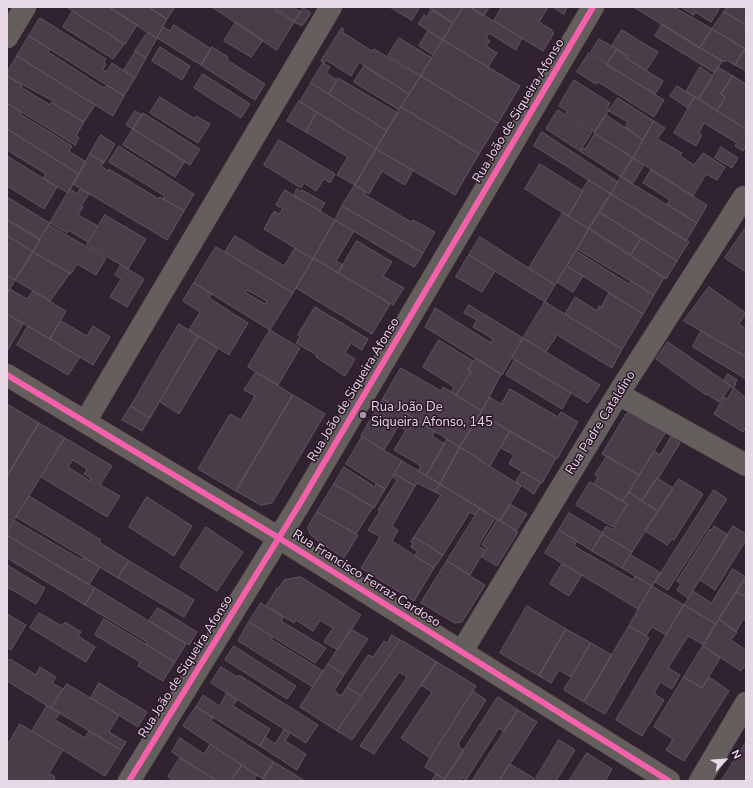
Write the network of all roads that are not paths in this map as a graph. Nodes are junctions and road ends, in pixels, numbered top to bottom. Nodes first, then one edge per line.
1 (25, 7) edge
2 (330, 7) edge
3 (593, 7) edge
4 (7, 37) edge
5 (744, 197) dead end
6 (7, 375) edge
7 (618, 394) junction
8 (85, 422) junction
9 (746, 465) edge
10 (279, 538) junction
11 (462, 651) junction
12 (746, 703) edge
13 (129, 781) edge
14 (669, 781) edge
15 (700, 781) edge

1 - 4 street
2 - 8 street
3 - 10 street, Rua João de Siqueira Afonso
5 - 7 street, Rua Padre Cataldino
6 - 8 street, Rua Francisco Ferraz Cardoso
7 - 9 street
7 - 11 street, Rua Padre Cataldino
8 - 10 street, Rua Francisco Ferraz Cardoso
10 - 11 street, Rua Francisco Ferraz Cardoso
10 - 13 street, Rua João de Siqueira Afonso
11 - 14 street, Rua Francisco Ferraz Cardoso
12 - 15 street

